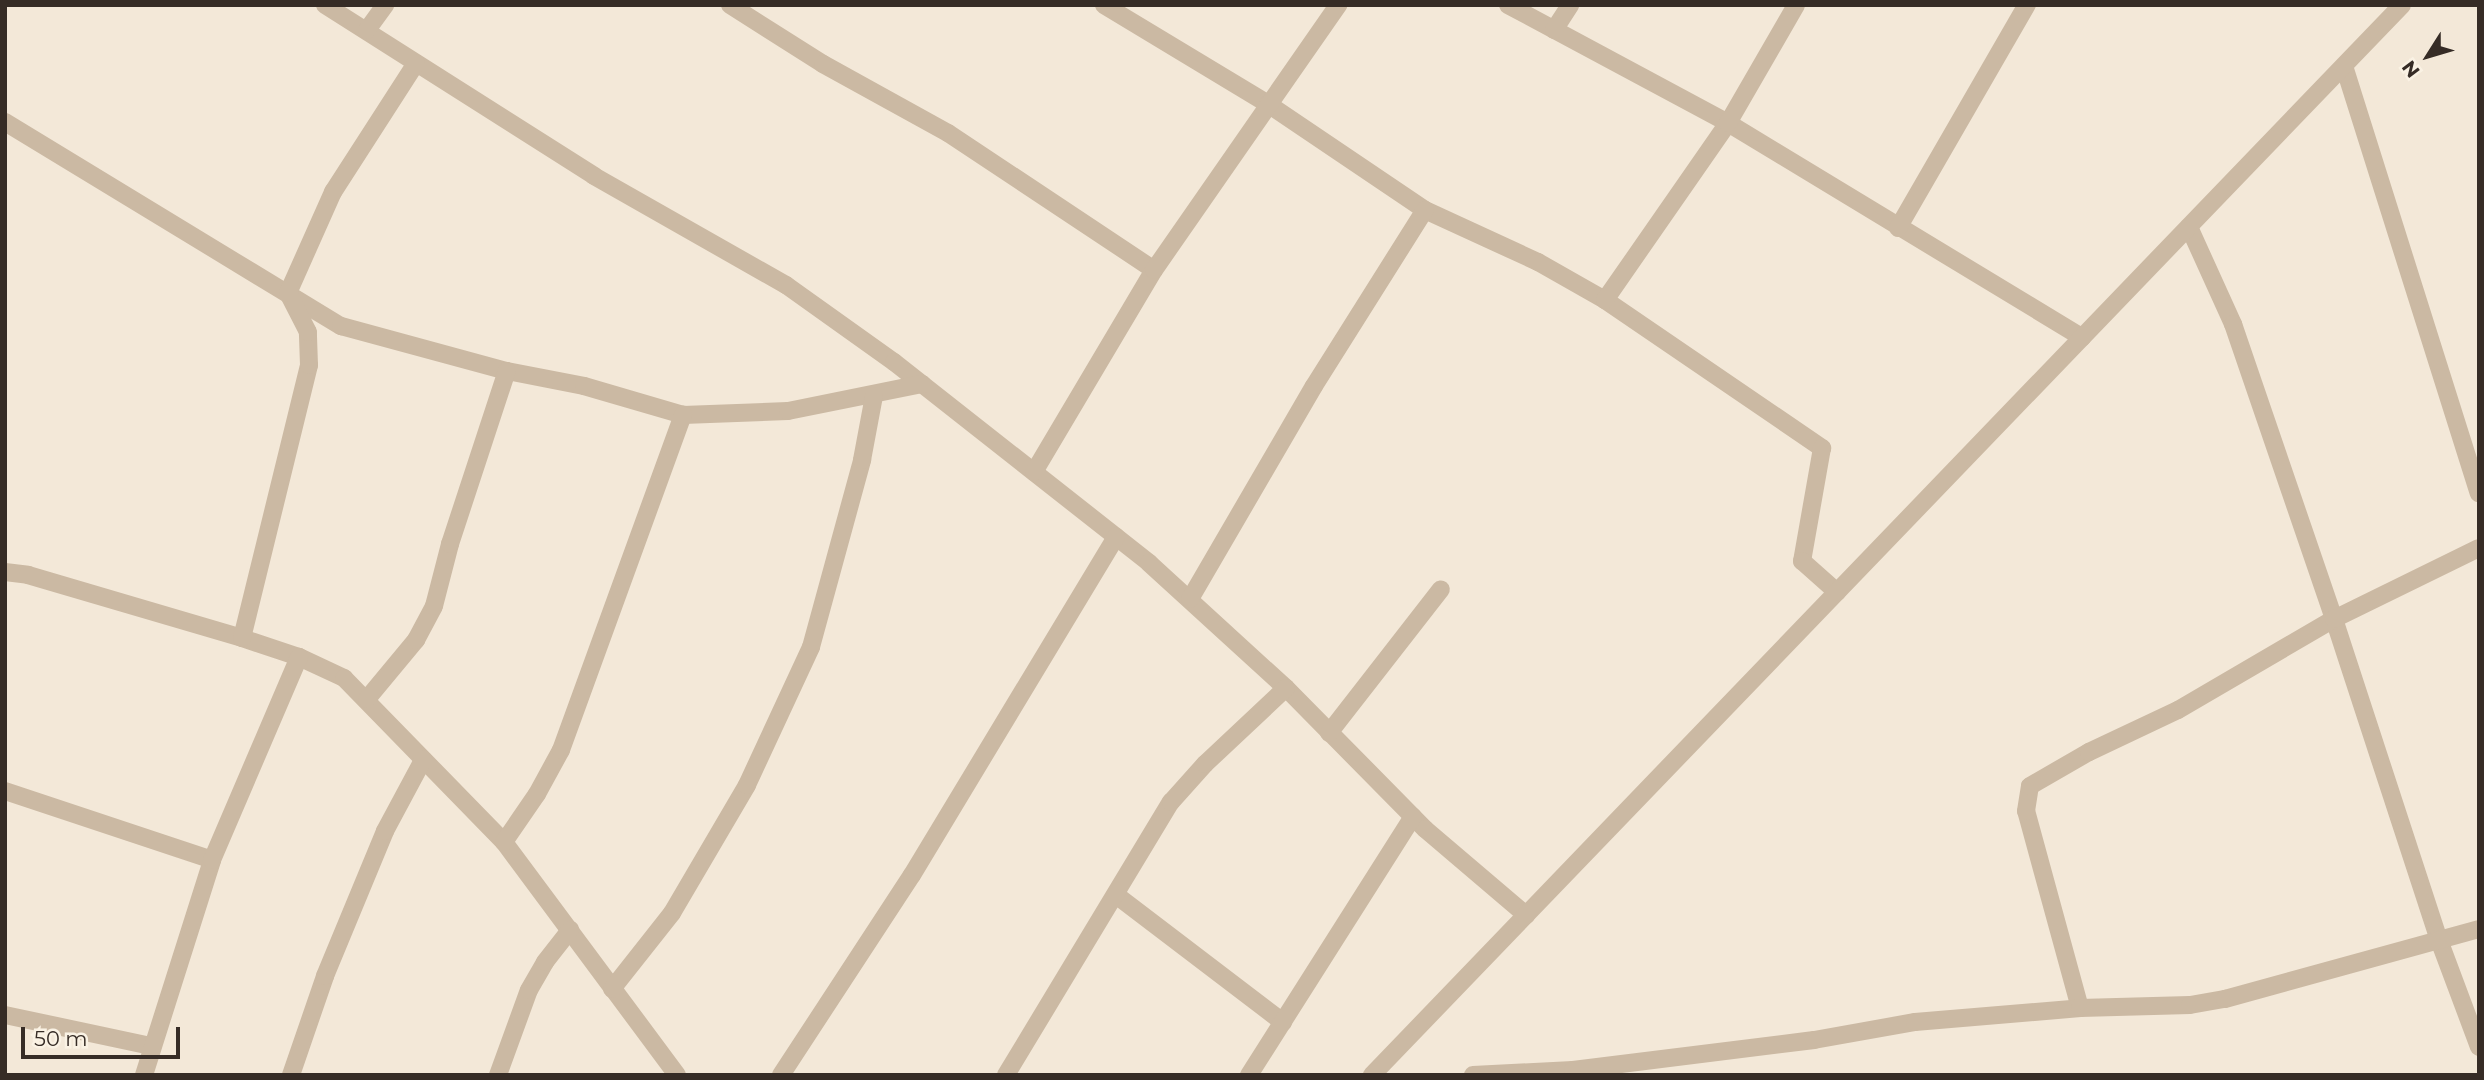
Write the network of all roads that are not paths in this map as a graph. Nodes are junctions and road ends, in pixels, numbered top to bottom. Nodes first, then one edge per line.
1 (326, 5) edge
2 (385, 5) edge
3 (730, 5) edge
4 (1338, 5) edge
5 (1508, 5) edge
6 (1570, 5) edge
7 (1796, 5) edge
8 (2027, 5) edge
9 (2402, 5) edge
10 (1109, 6) edge
11 (367, 30) junction
12 (1554, 30) junction
13 (416, 63) junction
14 (2344, 66) junction
15 (1268, 104) junction
16 (5, 122) edge
17 (1728, 123) junction
18 (1425, 210) junction
19 (2189, 227) junction
20 (1898, 228) junction
21 (1154, 270) junction
22 (288, 293) junction
23 (1605, 300) junction
24 (2082, 337) junction
25 (507, 371) junction
26 (922, 384) junction
27 (874, 397) junction
28 (683, 415) junction
29 (1034, 472) junction
30 (2479, 493) edge
31 (1116, 537) junction
32 (2479, 548) edge
33 (5, 572) edge
34 (1441, 589) dead end
35 (1837, 592) junction
36 (1190, 599) junction
37 (2334, 619) junction
38 (242, 638) junction
39 (299, 657) junction
40 (1286, 688) junction
41 (367, 699) junction
42 (1329, 733) junction
43 (424, 760) junction
44 (5, 791) edge
45 (1413, 817) junction
46 (504, 842) junction
47 (212, 860) junction
48 (1116, 895) junction
49 (1526, 915) junction
50 (2479, 929) edge
51 (570, 930) junction
52 (2439, 940) junction
53 (611, 989) junction
54 (2080, 1008) junction
55 (5, 1015) edge
56 (1283, 1022) junction
57 (150, 1046) junction
58 (2479, 1047) edge
59 (1573, 1072) edge
60 (144, 1075) edge
61 (290, 1075) edge
62 (498, 1075) edge
63 (677, 1075) edge
64 (781, 1075) edge
65 (1006, 1075) edge
66 (1249, 1075) edge
67 (1372, 1075) edge
68 (1473, 1075) edge

1 - 11 street
2 - 11 street
3 - 21 street
4 - 15 street
5 - 12 street
6 - 12 street
7 - 17 street
8 - 20 street
9 - 14 street
10 - 15 street
11 - 13 street
12 - 17 street
13 - 22 street
13 - 26 street
14 - 19 street
14 - 30 street
15 - 18 street
15 - 21 street
16 - 22 street
17 - 20 street
17 - 23 street
18 - 23 street
18 - 36 street
19 - 24 street
19 - 37 street
20 - 24 street
21 - 29 street
22 - 25 street
22 - 38 street
23 - 35 street
24 - 35 street
25 - 28 street
25 - 41 street
26 - 27 street
26 - 29 street
27 - 28 street
27 - 53 street
28 - 46 street
29 - 31 street
31 - 36 street
31 - 64 street
32 - 37 street
33 - 38 street
34 - 42 street
35 - 49 street
36 - 40 street
37 - 52 street
37 - 54 street
38 - 39 street
39 - 41 street
39 - 47 street
40 - 42 street
40 - 48 street
41 - 43 street
42 - 45 street
43 - 46 street
43 - 61 street
44 - 47 street
45 - 49 street
45 - 56 street
46 - 51 street
47 - 57 street
48 - 56 street
48 - 65 street
49 - 67 street
50 - 52 street
51 - 53 street
51 - 62 street
52 - 54 street
52 - 58 street
53 - 63 street
54 - 59 street
55 - 57 street
56 - 66 street
57 - 60 street
59 - 68 street

